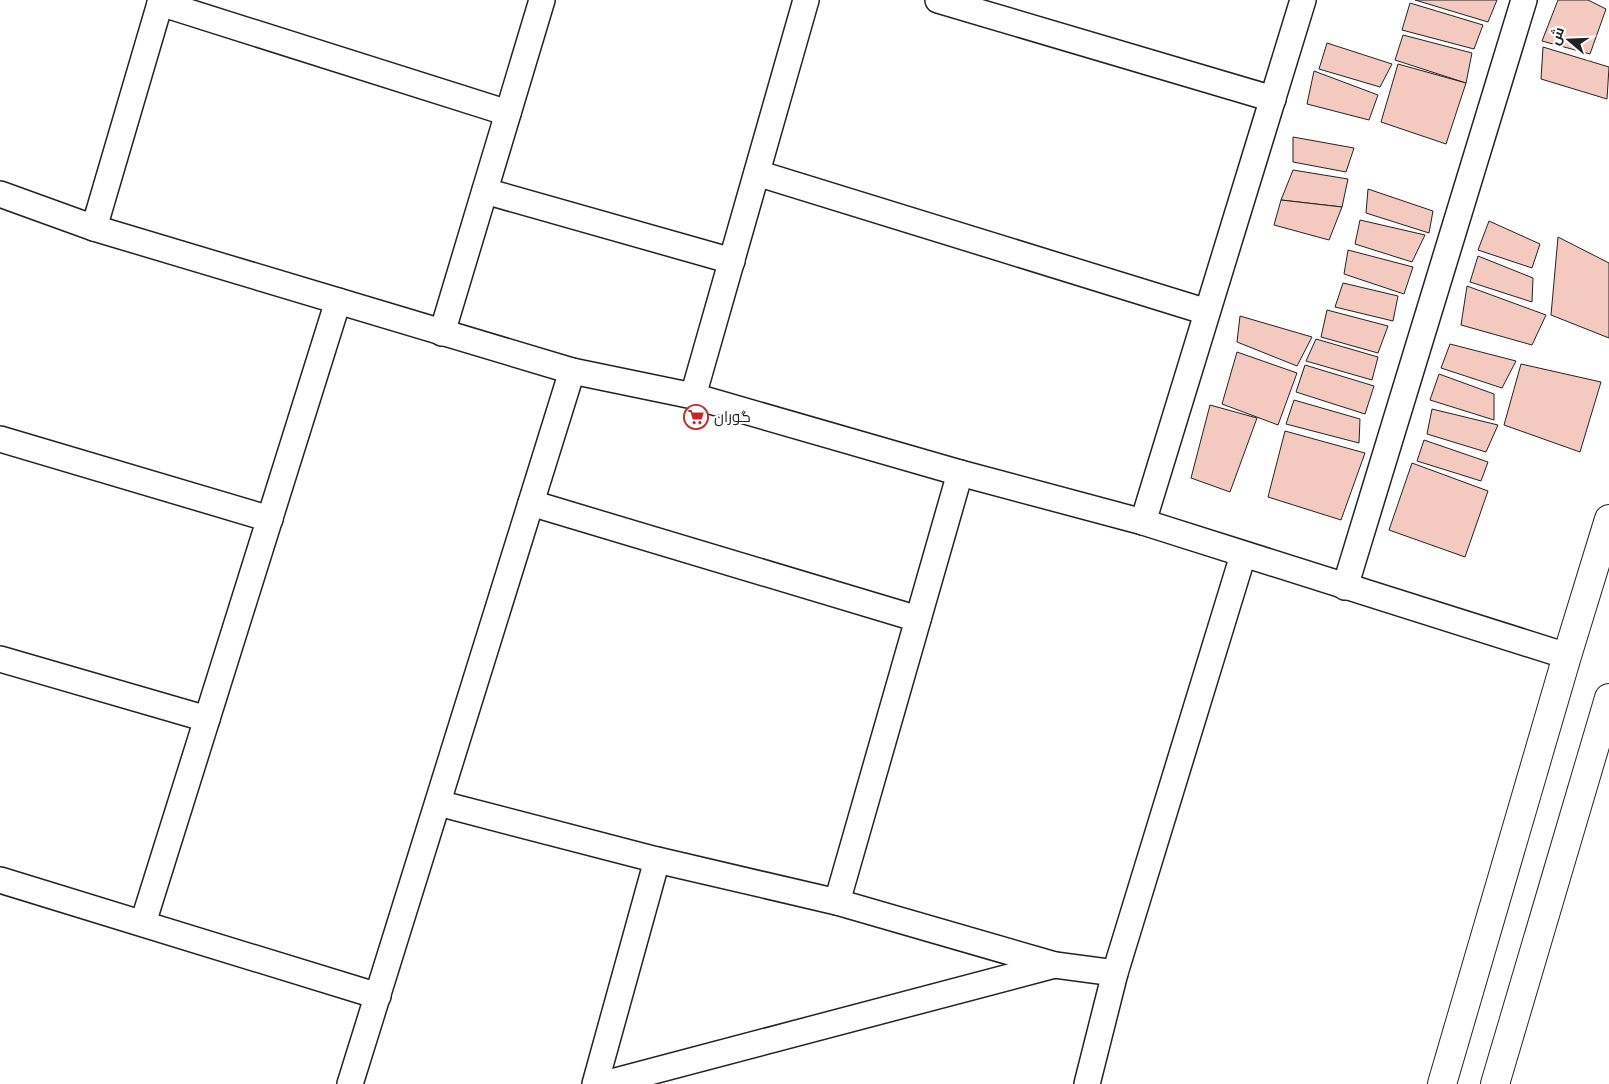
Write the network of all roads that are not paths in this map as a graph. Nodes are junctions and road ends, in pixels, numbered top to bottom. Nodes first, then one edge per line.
1 (542, 0) edge
2 (806, 0) edge
3 (938, 0) edge
4 (1303, 0) edge
5 (1524, 0) edge
6 (161, 2) edge
7 (1273, 99) junction
8 (508, 113) junction
9 (757, 173) junction
10 (485, 190) junction
11 (0, 194) edge
12 (94, 228) junction
13 (732, 261) junction
14 (338, 301) junction
15 (1207, 312) junction
16 (442, 333) junction
17 (572, 371) junction
18 (694, 396) junction
19 (0, 439) edge
20 (960, 473) junction
21 (531, 503) junction
22 (270, 519) junction
23 (1609, 519) edge
24 (1143, 522) junction
25 (1243, 555) junction
26 (1344, 587) junction
27 (918, 619) junction
28 (1567, 656) junction
29 (0, 659) edge
30 (1609, 698) edge
31 (207, 719) junction
32 (438, 803) junction
33 (657, 860) junction
34 (0, 880) edge
35 (836, 902) junction
36 (143, 924) junction
37 (1055, 965) junction
38 (1115, 973) junction
39 (378, 996) junction
40 (350, 1084) edge
41 (595, 1084) edge
42 (604, 1084) edge
43 (1087, 1084) edge
44 (1442, 1084) edge
45 (1494, 1084) edge

1 - 8 street
2 - 9 street
3 - 7 street
4 - 7 street
5 - 26 street
6 - 8 street
6 - 12 street
7 - 15 street
8 - 10 street
9 - 13 street
9 - 15 street
10 - 13 street
10 - 16 street
11 - 12 street
12 - 14 street
13 - 18 street
14 - 16 street
14 - 22 street
15 - 24 street
16 - 17 street
17 - 18 street
17 - 21 street
18 - 20 street
19 - 22 street
20 - 24 street
20 - 27 street
21 - 27 street
21 - 32 street
22 - 31 street
23 - 28 street
24 - 25 street
25 - 26 street
25 - 38 street
26 - 28 street
27 - 35 street
28 - 44 street
29 - 31 street
30 - 45 street
31 - 36 street
32 - 33 street
32 - 39 street
33 - 35 street
33 - 41 street
34 - 36 street
35 - 37 street
36 - 39 street
37 - 38 street
37 - 42 street
38 - 43 street
39 - 40 street

